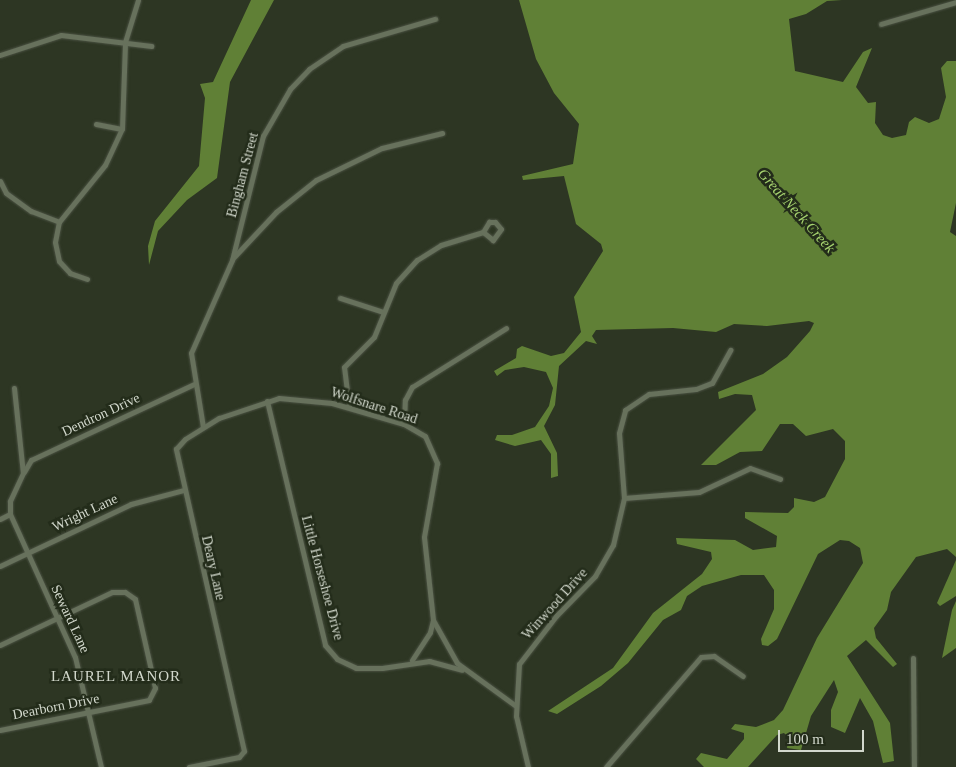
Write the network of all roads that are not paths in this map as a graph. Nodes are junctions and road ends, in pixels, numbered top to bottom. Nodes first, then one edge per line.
1 (138, 0) edge
2 (956, 2) edge
3 (435, 19) dead end
4 (881, 24) dead end
5 (125, 42) junction
6 (151, 46) dead end
7 (0, 55) edge
8 (96, 124) dead end
9 (122, 129) junction
10 (442, 133) dead end
11 (0, 181) edge
12 (59, 222) junction
13 (483, 232) dead end
14 (232, 260) junction
15 (87, 279) dead end
16 (340, 298) dead end
17 (383, 312) junction
18 (506, 328) dead end
19 (730, 350) dead end
20 (194, 384) junction
21 (14, 388) dead end
22 (267, 401) junction
23 (349, 408) junction
24 (404, 424) junction
25 (203, 427) junction
26 (192, 434) joint
27 (24, 473) junction
28 (780, 479) dead end
29 (184, 490) junction
30 (624, 498) junction
31 (10, 514) junction
32 (0, 519) edge
33 (26, 553) junction
34 (0, 566) edge
35 (57, 617) junction
36 (433, 620) junction
37 (0, 645) edge
38 (913, 658) dead end
39 (412, 660) junction
40 (465, 671) junction
41 (743, 676) dead end
42 (516, 706) junction
43 (89, 712) junction
44 (0, 730) edge
45 (101, 767) edge
46 (189, 767) edge
47 (528, 767) edge
48 (606, 767) edge
49 (914, 767) edge

1 - 5 street
2 - 4 street
3 - 14 street, Bingham Street
5 - 6 street
5 - 7 street
5 - 9 street
8 - 9 street
9 - 12 street
10 - 14 street
11 - 12 street
12 - 15 street
13 - 17 street
14 - 20 street, Bingham Street
16 - 17 street
17 - 23 street
18 - 24 street
19 - 30 street, Winwood Drive
20 - 25 street, Bingham Street
20 - 27 street, Dendron Drive
21 - 27 street
22 - 23 street, Wolfsnare Road
22 - 25 street, Wolfsnare Road
22 - 39 street, Little Horseshoe Drive
23 - 24 street, Wolfsnare Road
24 - 36 street, Wolfsnare Road
25 - 26 street, Wolfsnare Road
26 - 29 street, Deary Lane
27 - 31 street, Dendron Drive
28 - 30 street
29 - 33 street, Wright Lane
29 - 46 street, Deary Lane
30 - 42 street, Winwood Drive
31 - 32 street
31 - 33 street, Seward Lane
33 - 34 street, Wright Lane
33 - 35 street, Seward Lane
35 - 37 street
35 - 43 street, Seward Lane
35 - 43 street, Dearborn Drive
36 - 39 street
36 - 40 street, Wolfsnare Road
38 - 49 street
39 - 40 street, Little Horseshoe Drive
40 - 42 street, Wolfsnare Road
41 - 48 street
42 - 47 street, Winwood Drive
43 - 44 street, Dearborn Drive
43 - 45 street, Seward Lane

